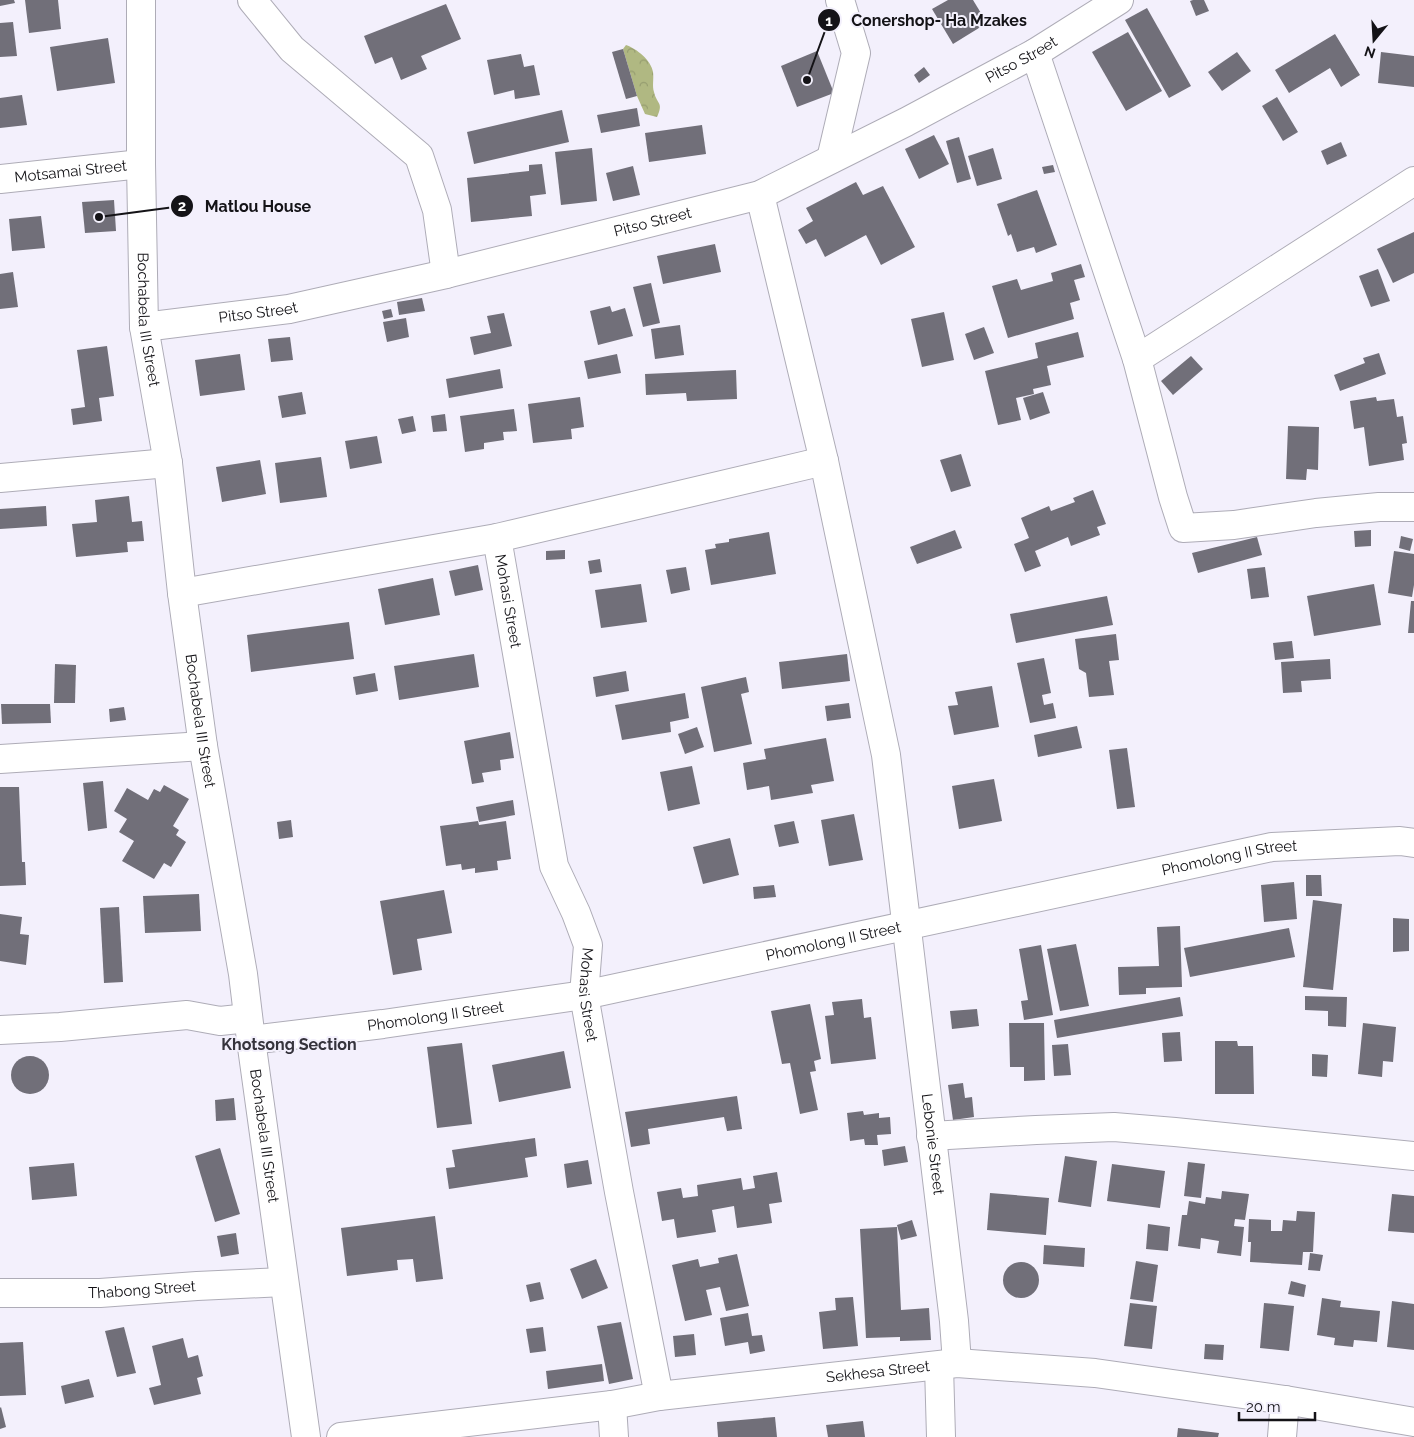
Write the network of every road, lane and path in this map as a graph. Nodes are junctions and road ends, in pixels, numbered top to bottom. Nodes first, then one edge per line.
1 (141, 0) edge
2 (252, 0) edge
3 (840, 0) edge
4 (1119, 0) edge
5 (1035, 53) junction
6 (831, 159) junction
7 (141, 164) junction
8 (0, 179) edge
9 (1414, 181) edge
10 (760, 195) junction
11 (446, 274) junction
12 (144, 327) junction
13 (1136, 358) junction
14 (824, 461) junction
15 (168, 463) junction
16 (0, 478) edge
17 (1414, 507) edge
18 (497, 538) junction
19 (182, 593) junction
20 (203, 746) junction
21 (0, 759) edge
22 (1414, 844) edge
23 (906, 926) junction
24 (584, 995) junction
25 (250, 1029) junction
26 (0, 1030) edge
27 (931, 1136) junction
28 (1414, 1156) edge
29 (284, 1282) junction
30 (0, 1293) edge
31 (948, 1364) junction
32 (659, 1396) junction
33 (1285, 1400) junction
34 (612, 1405) junction
35 (1414, 1422) edge
36 (306, 1437) edge
37 (341, 1437) edge
38 (614, 1437) edge
39 (941, 1437) edge
40 (1282, 1437) edge

1 - 7 street, Bochabela III Street
2 - 11 street
3 - 6 street
4 - 5 street, Pitso Street
5 - 6 street, Pitso Street
5 - 13 street
6 - 10 street, Pitso Street
7 - 8 street, Motsamai Street
7 - 12 street, Bochabela III Street
9 - 13 street
10 - 11 street, Pitso Street
10 - 14 street, Lebonie Street
11 - 12 street, Pitso Street
12 - 15 street, Bochabela III Street
13 - 17 street
14 - 18 street
14 - 23 street, Lebonie Street
15 - 16 street
15 - 19 street, Bochabela III Street
18 - 19 street
18 - 24 street, Mohasi Street
19 - 20 street, Bochabela III Street
20 - 21 street
20 - 25 street, Bochabela III Street
22 - 23 street, Phomolong II Street
23 - 24 street, Phomolong II Street
23 - 27 street, Lebonie Street
24 - 25 street, Phomolong II Street
24 - 32 street, Mohasi Street
25 - 26 street, Phomolong II Street
25 - 29 street, Bochabela III Street
27 - 28 street
27 - 31 street, Lebonie Street
29 - 30 street, Thabong Street
29 - 36 street, Bochabela III Street
31 - 32 street, Sekhesa Street
31 - 33 street, Sekhesa Street
31 - 39 street, Lebonie Street
32 - 34 street, Sekhesa Street
33 - 35 street, Sekhesa Street
33 - 40 street
34 - 37 street, Sekhesa Street
34 - 38 street

